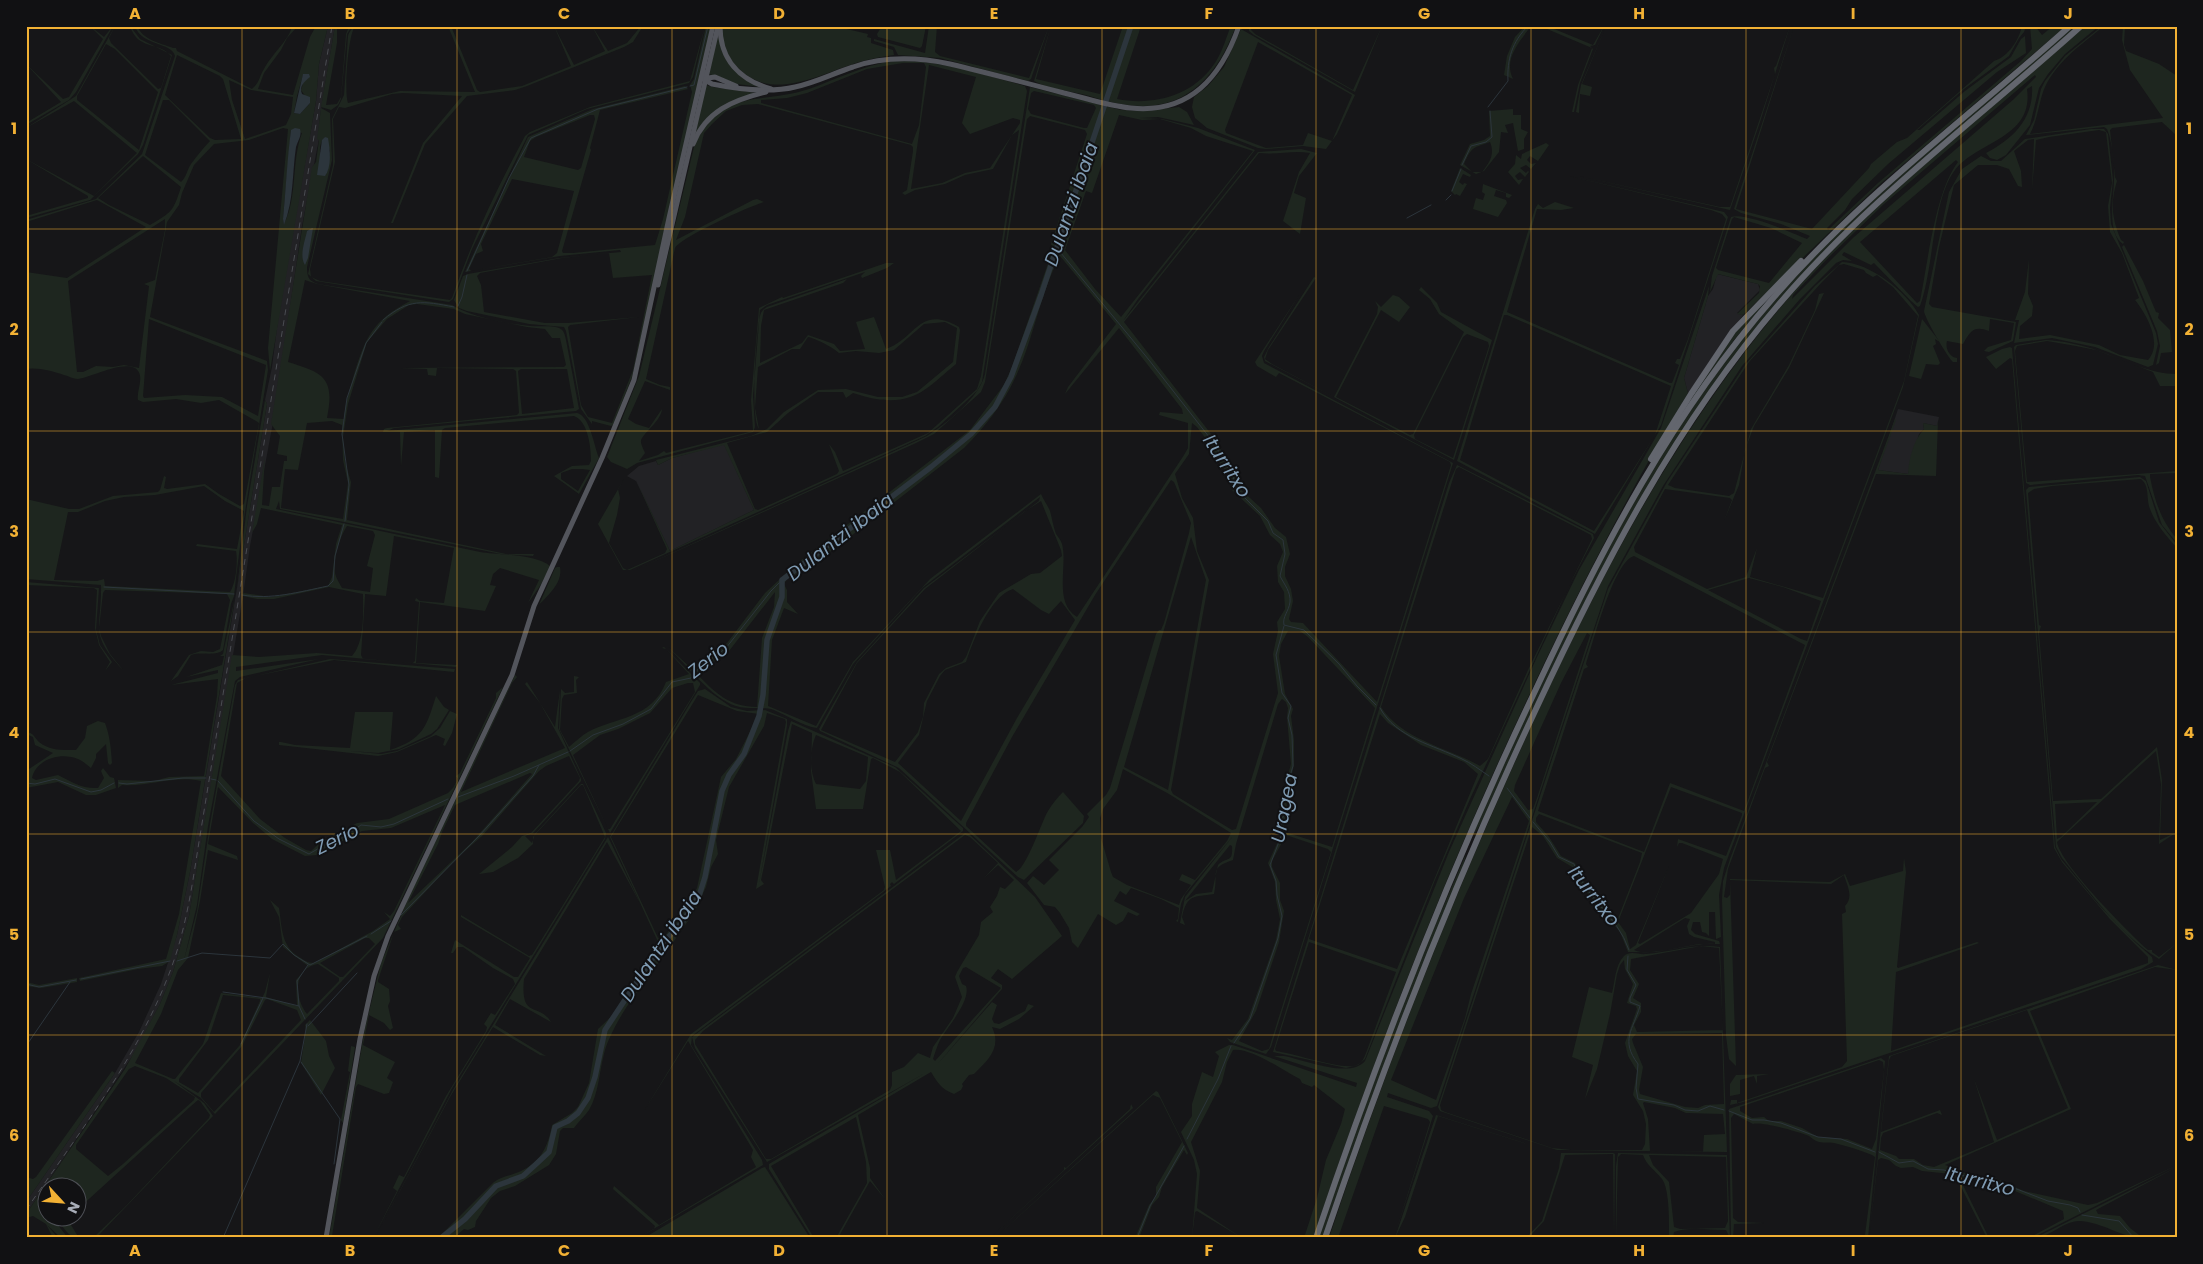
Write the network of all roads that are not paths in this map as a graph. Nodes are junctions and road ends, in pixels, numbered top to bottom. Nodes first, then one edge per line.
1 (713, 26) edge
2 (719, 26) edge
3 (1239, 26) edge
4 (2070, 26) edge
5 (2081, 26) edge
6 (704, 65) junction
7 (705, 80) junction
8 (777, 90) junction
9 (694, 107) junction
10 (685, 165) junction
11 (1817, 249) junction
12 (646, 329) junction
13 (1597, 565) junction
14 (326, 1238) edge
15 (1316, 1238) edge
16 (1325, 1238) edge

1 - 6 main road
2 - 7 main road
2 - 8 main road
3 - 8 main road
4 - 11 highway
5 - 16 highway
6 - 7 main road
6 - 9 main road
7 - 8 main road
7 - 9 main road
7 - 10 main road
8 - 10 main road
9 - 12 main road
10 - 12 main road
11 - 13 highway
11 - 13 highway
12 - 14 main road
13 - 15 highway

